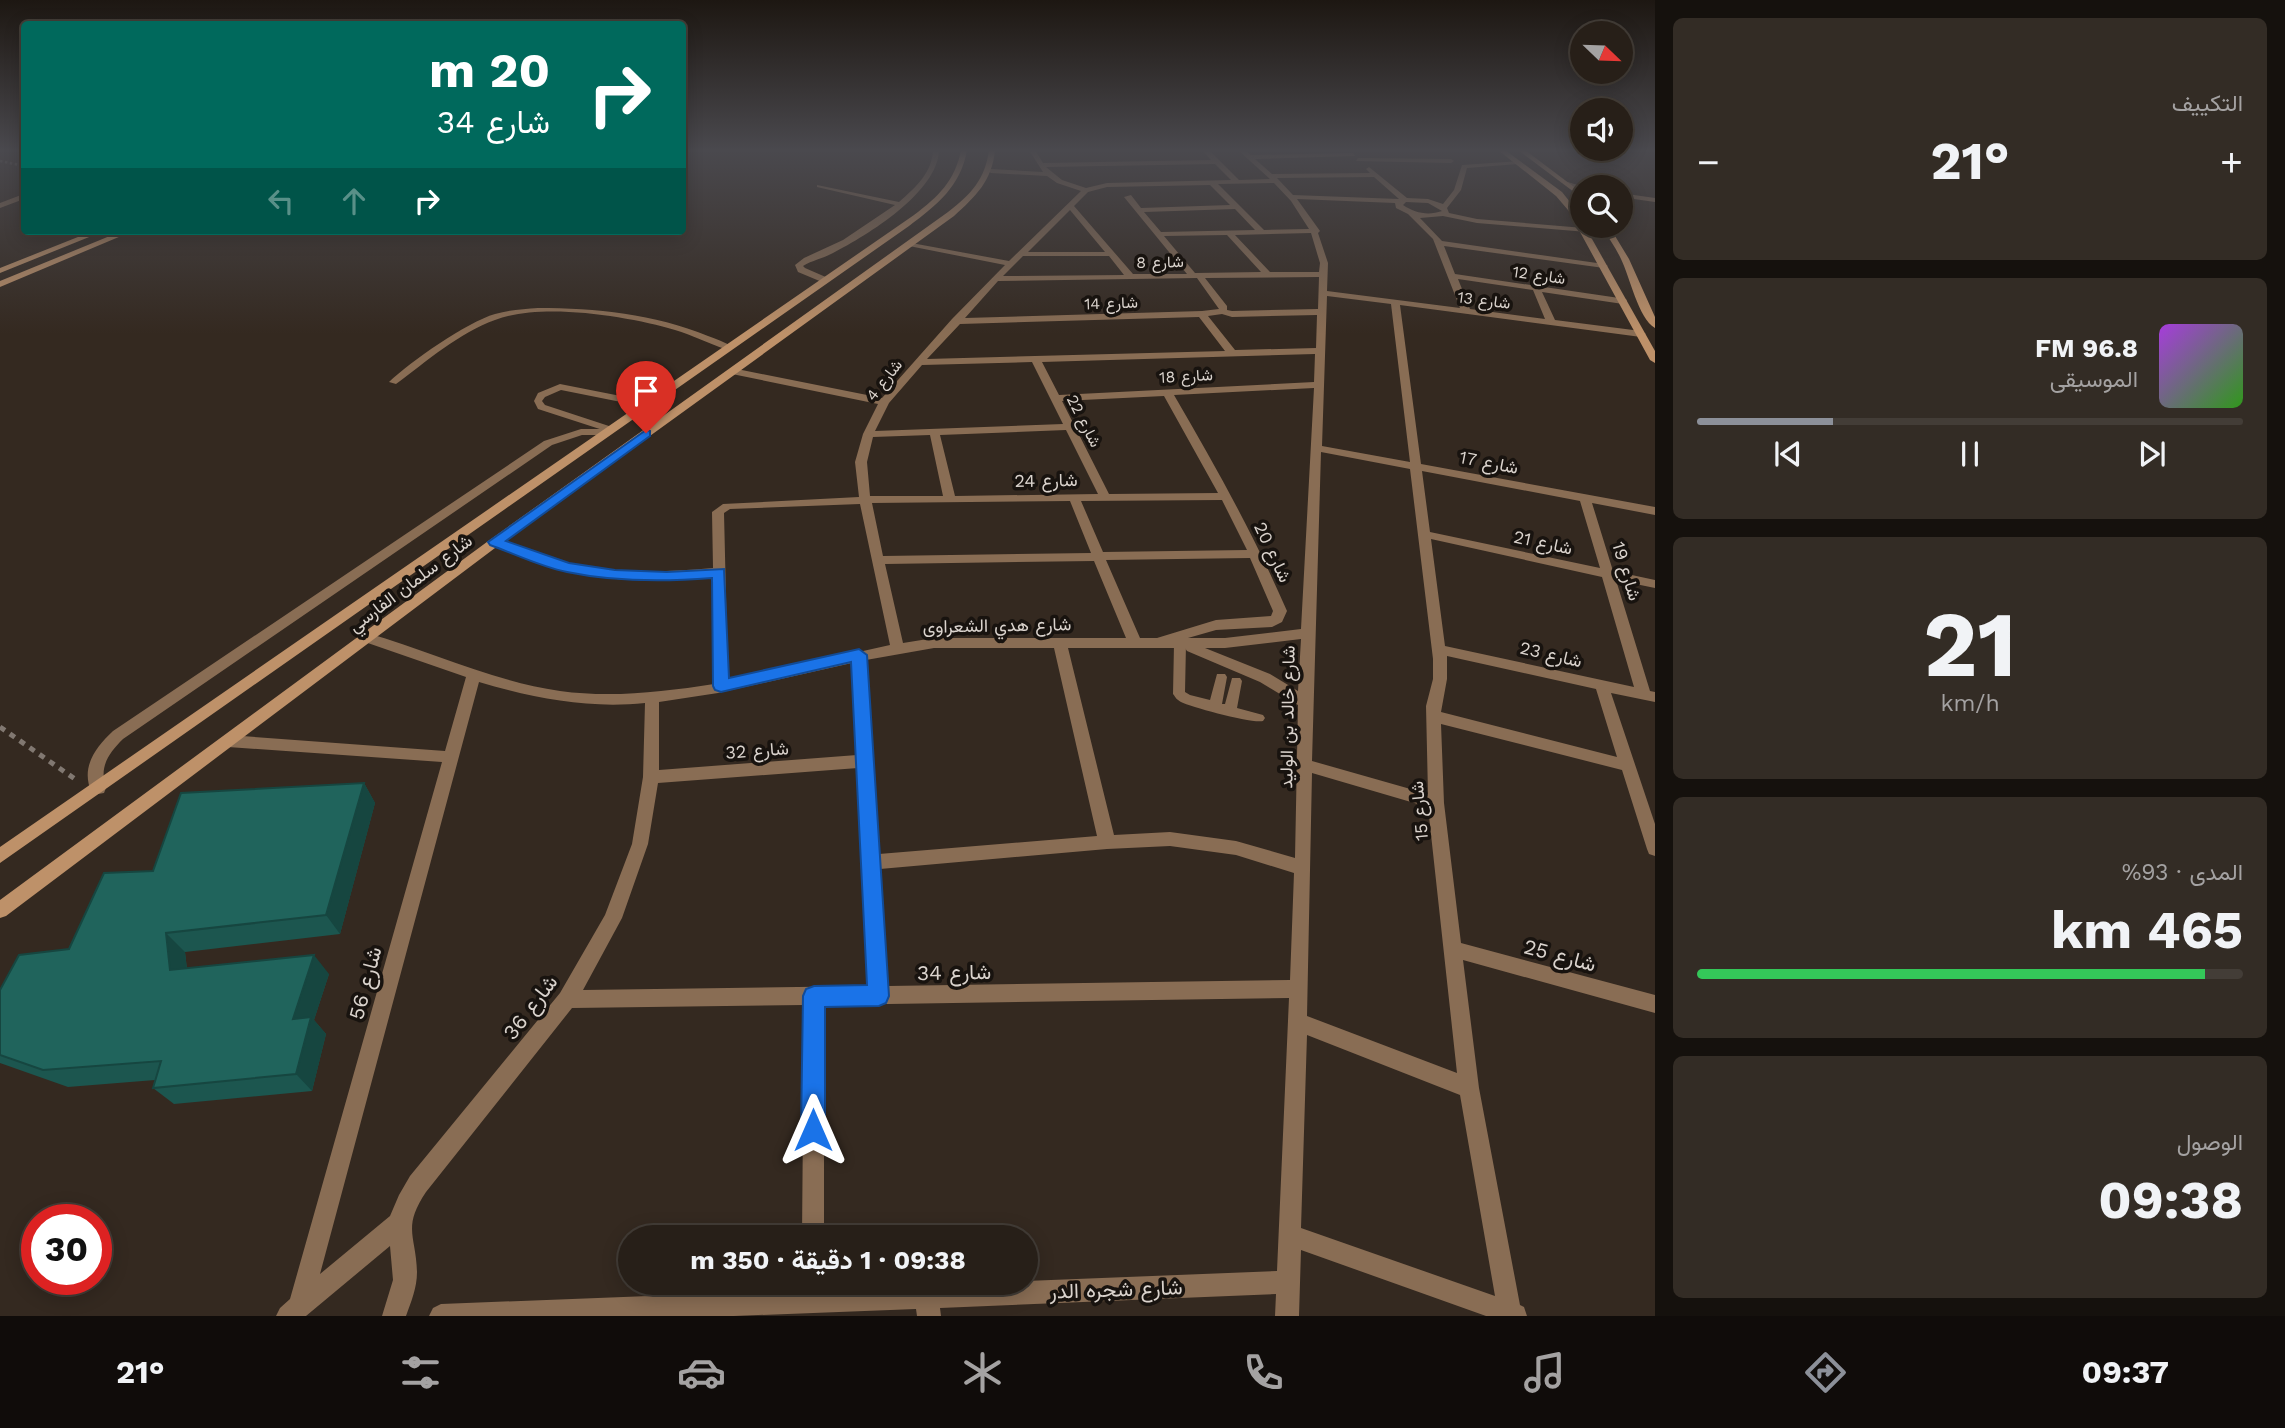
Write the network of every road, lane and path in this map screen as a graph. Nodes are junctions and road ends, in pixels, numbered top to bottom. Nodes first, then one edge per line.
1 (889, 211) edge
2 (922, 211) edge
3 (952, 211) edge
4 (1064, 211) edge
5 (1075, 211) edge
6 (1140, 211) edge
7 (1241, 211) edge
8 (1303, 211) edge
9 (1408, 211) edge
10 (1443, 212) junction
11 (1411, 213) junction
12 (1570, 229) edge
13 (1316, 231) junction
14 (1262, 232) junction
15 (1229, 233) junction
16 (1159, 234) junction
17 (90, 235) edge
18 (119, 235) edge
19 (1589, 238) edge
20 (1612, 238) edge
21 (1438, 240) junction
22 (909, 244) junction
23 (1598, 253) junction
24 (1021, 254) junction
25 (1111, 254) junction
26 (1625, 259) junction
27 (1011, 264) junction
28 (1604, 266) junction
29 (0, 271) edge
30 (1324, 274) junction
31 (1268, 275) junction
32 (1610, 275) junction
33 (1196, 276) junction
34 (1452, 276) junction
35 (1131, 277) junction
36 (996, 279) junction
37 (1634, 279) junction
38 (825, 280) junction
39 (0, 284) edge
40 (1536, 288) junction
41 (1324, 293) junction
42 (1623, 300) junction
43 (1395, 302) junction
44 (1642, 302) junction
45 (1655, 305) edge
46 (1222, 311) junction
47 (1466, 311) junction
48 (1322, 312) junction
49 (1202, 314) junction
50 (956, 321) junction
51 (1550, 322) junction
52 (1655, 325) edge
53 (1641, 334) junction
54 (728, 347) junction
55 (1320, 351) junction
56 (1231, 352) junction
57 (1035, 358) junction
58 (1655, 360) edge
59 (919, 362) junction
60 (732, 371) junction
61 (393, 382) dead end
62 (1319, 385) junction
63 (1168, 393) junction
64 (1055, 398) junction
65 (884, 402) junction
66 (646, 404) junction
67 (1069, 427) junction
68 (607, 430) junction
69 (934, 431) junction
70 (868, 434) junction
71 (1317, 448) junction
72 (1416, 466) junction
73 (1227, 496) junction
74 (1105, 497) junction
75 (1074, 498) junction
76 (1585, 498) junction
77 (950, 499) junction
78 (865, 500) junction
79 (1655, 511) edge
80 (1424, 534) junction
81 (495, 542) junction
82 (1256, 554) junction
83 (1098, 556) junction
84 (878, 560) junction
85 (719, 572) junction
86 (1608, 574) junction
87 (1655, 584) edge
88 (1308, 632) junction
89 (367, 638) junction
90 (1060, 643) junction
91 (1135, 643) junction
92 (1158, 643) junction
93 (1180, 643) junction
94 (897, 647) junction
95 (1438, 649) junction
96 (859, 655) junction
97 (474, 673) junction
98 (1220, 677) dead end
99 (1236, 681) dead end
100 (721, 686) junction
101 (1602, 686) junction
102 (1649, 696) edge
103 (652, 698) junction
104 (1305, 702) junction
105 (1215, 706) junction
106 (1230, 710) junction
107 (1433, 716) junction
108 (1258, 718) dead end
109 (0, 727) edge
110 (229, 741) junction
111 (451, 757) junction
112 (865, 761) junction
113 (1306, 765) junction
114 (1628, 766) junction
115 (651, 777) junction
116 (95, 789) junction
117 (1436, 803) junction
118 (1107, 842) junction
119 (1655, 849) edge
120 (0, 856) edge
121 (871, 862) junction
122 (1303, 868) junction
123 (0, 910) edge
124 (1453, 949) junction
125 (1299, 989) junction
126 (814, 996) junction
127 (879, 996) junction
128 (567, 999) junction
129 (1655, 1004) edge
130 (1297, 1022) junction
131 (1469, 1088) junction
132 (400, 1223) junction
133 (813, 1225) edge
134 (1290, 1235) junction
135 (1288, 1282) junction
136 (788, 1295) edge
137 (836, 1295) edge
138 (928, 1307) edge
139 (294, 1312) edge
140 (644, 1312) edge
141 (1513, 1315) edge
142 (394, 1316) edge
143 (441, 1316) edge
144 (1287, 1316) edge

1 - 38 street
2 - 38 street, شارع سلمان الفارسي
3 - 22 street, شارع سلمان الفارسي
4 - 24 street, شارع 4
5 - 25 street
6 - 16 street
7 - 14 street
8 - 13 street, شارع خالد بن الوليد
9 - 11 street
10 - 11 street
10 - 12 street
10 - 21 street
11 - 21 street
13 - 14 street
13 - 30 street, شارع خالد بن الوليد
14 - 15 street
15 - 16 street
15 - 31 street
16 - 33 street
17 - 29 street
18 - 39 street
19 - 23 street
20 - 26 street
21 - 28 street
21 - 34 street
22 - 27 street
22 - 60 street, شارع سلمان الفارسي
23 - 26 street
23 - 28 street
24 - 25 street
24 - 27 street, شارع 4
25 - 35 street
26 - 37 street
27 - 36 street, شارع 4
28 - 32 street
30 - 31 street, شارع 8
30 - 41 street, شارع خالد بن الوليد
31 - 33 street, شارع 8
32 - 37 street
32 - 42 street
33 - 35 street, شارع 8
33 - 46 street
34 - 40 street, شارع 12
34 - 47 street
35 - 36 street, شارع 8
36 - 50 street, شارع 4
37 - 44 street
38 - 54 street, شارع سلمان الفارسي
40 - 42 street, شارع 12
40 - 51 street
41 - 43 street, شارع 13
41 - 48 street, شارع خالد بن الوليد
42 - 53 street
43 - 47 street, شارع 13
43 - 72 street, شارع 15
44 - 45 street
44 - 52 street
46 - 48 street, شارع 14
46 - 49 street, شارع 14
47 - 51 street, شارع 13
48 - 55 street, شارع خالد بن الوليد
49 - 50 street, شارع 14
49 - 56 street
50 - 59 street, شارع 4
51 - 53 street, شارع 13
53 - 58 street
54 - 61 lane
54 - 66 street, شارع سلمان الفارسي
55 - 56 street
55 - 62 street, شارع خالد بن الوليد
56 - 57 street
57 - 59 street
57 - 64 street, شارع 22
59 - 65 street, شارع 4
60 - 65 street
60 - 81 street, شارع سلمان الفارسي
62 - 63 street, شارع 18
62 - 71 street, شارع خالد بن الوليد
63 - 64 street, شارع 18
63 - 73 street, شارع 20
64 - 67 street, شارع 22
65 - 70 street, شارع 4
66 - 68 street, شارع سلمان الفارسي
66 - 68 lane
67 - 69 street
67 - 74 street, شارع 22
68 - 116 street, شارع سلمان الفارسي
68 - 116 street
69 - 70 street
69 - 77 street
70 - 78 street, شارع 4
71 - 72 street, شارع 17
71 - 88 street, شارع خالد بن الوليد
72 - 76 street, شارع 17
72 - 80 street, شارع 15
73 - 74 street, شارع 24
73 - 82 street, شارع 20
74 - 75 street, شارع 24
75 - 77 street, شارع 24
75 - 83 street
76 - 79 street, شارع 17
76 - 86 street, شارع 19
77 - 78 street, شارع 24
78 - 84 street, شارع 4
78 - 85 street, شارع 24
80 - 86 street, شارع 21
80 - 95 street, شارع 15
81 - 85 street
81 - 89 street, شارع سلمان الفارسي
82 - 83 street
82 - 92 street, شارع 20
83 - 84 street
83 - 91 street
84 - 94 street, شارع 4
85 - 100 street
86 - 87 street, شارع 21
86 - 102 street, شارع 19
88 - 93 street, شارع هدي الشعراوى
88 - 104 street, شارع خالد بن الوليد
89 - 97 street, شارع هدي الشعراوى
89 - 110 street, شارع سلمان الفارسي
90 - 91 street, شارع هدي الشعراوى
90 - 94 street, شارع هدي الشعراوى
90 - 118 street
91 - 92 street, شارع هدي الشعراوى
92 - 93 street, شارع هدي الشعراوى
93 - 104 street, شارع هدي الشعراوى
93 - 105 lane
94 - 96 street, شارع هدي الشعراوى
95 - 101 street, شارع 23
95 - 107 street, شارع 15
96 - 100 street, شارع هدي الشعراوى
96 - 112 street
97 - 103 street, شارع هدي الشعراوى
97 - 111 street, شارع 56
98 - 105 lane
99 - 106 lane
100 - 103 street, شارع هدي الشعراوى
101 - 102 street, شارع 23
101 - 114 street
103 - 115 street, شارع 36
104 - 113 street, شارع خالد بن الوليد
105 - 106 lane
106 - 108 lane
107 - 114 street
107 - 117 street, شارع 15
109 - 116 path
110 - 111 street
110 - 123 street, شارع سلمان الفارسي
111 - 139 street, شارع 56
112 - 115 street, شارع 32
112 - 121 street
113 - 117 street
113 - 122 street, شارع خالد بن الوليد
114 - 119 street
115 - 128 street, شارع 36
116 - 120 street, شارع سلمان الفارسي
117 - 124 street, شارع 15
118 - 121 street
118 - 122 street
121 - 127 street
122 - 125 street, شارع خالد بن الوليد
124 - 129 street, شارع 25
124 - 131 street, شارع 15
125 - 127 street, شارع 34
125 - 130 street, شارع خالد بن الوليد
126 - 127 street, شارع 34
126 - 128 street, شارع 34
126 - 133 street
128 - 132 street, شارع 36
130 - 131 street
130 - 134 street, شارع خالد بن الوليد
131 - 141 street, شارع 15
132 - 139 street
132 - 142 street, شارع 36
134 - 135 street, شارع خالد بن الوليد
134 - 141 street
135 - 138 street, شارع شجره الدر
135 - 144 street, شارع خالد بن الوليد
136 - 140 street, شارع شجره الدر
137 - 138 street, شارع شجره الدر
140 - 143 street, شارع شجره الدر

